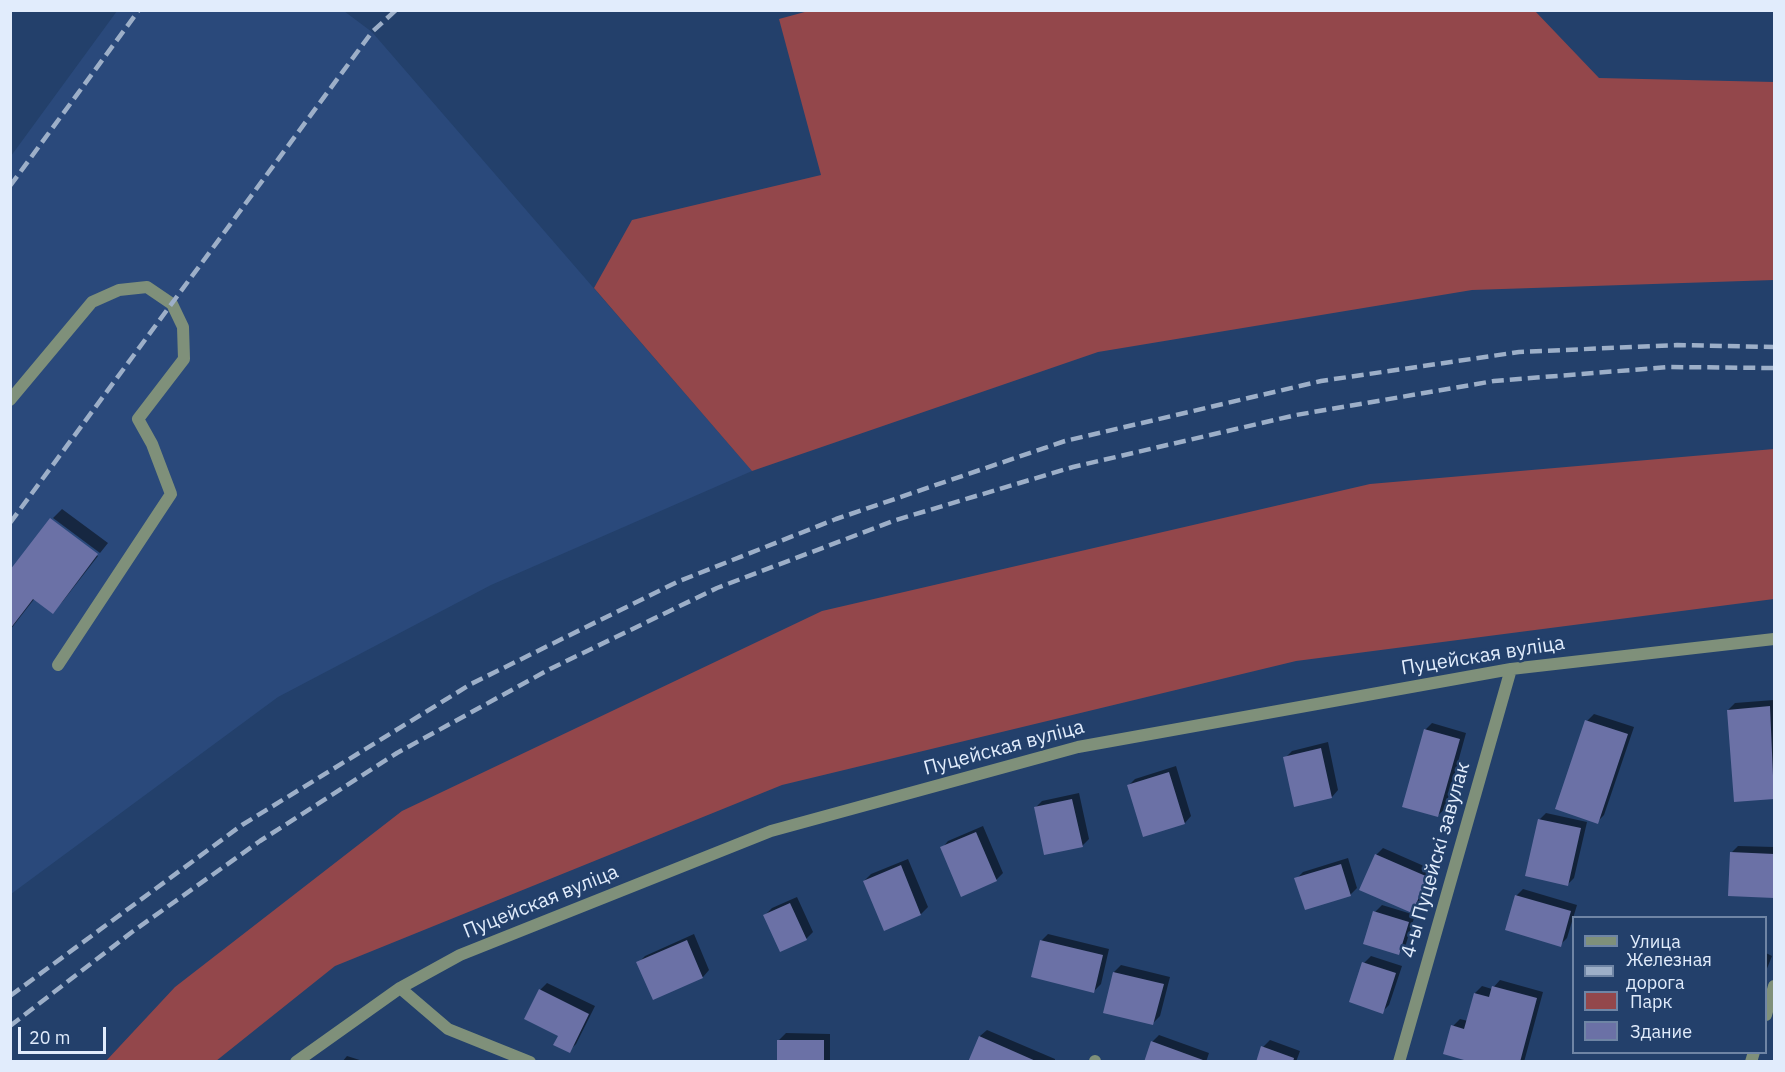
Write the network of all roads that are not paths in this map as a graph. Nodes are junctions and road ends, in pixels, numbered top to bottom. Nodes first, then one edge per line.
1 (10, 400) edge
2 (1774, 639) edge
3 (58, 665) dead end
4 (1511, 669) junction
5 (1774, 986) edge
6 (400, 988) junction
7 (1767, 1012) edge
8 (296, 1062) edge
9 (530, 1062) edge
10 (1399, 1062) edge

1 - 3 street
2 - 4 street, Пуцейская вуліца
4 - 6 street, Пуцейская вуліца
4 - 10 street, 4-ы Пуцейскі завулак
5 - 7 street
6 - 8 street, Пуцейская вуліца
6 - 9 street

